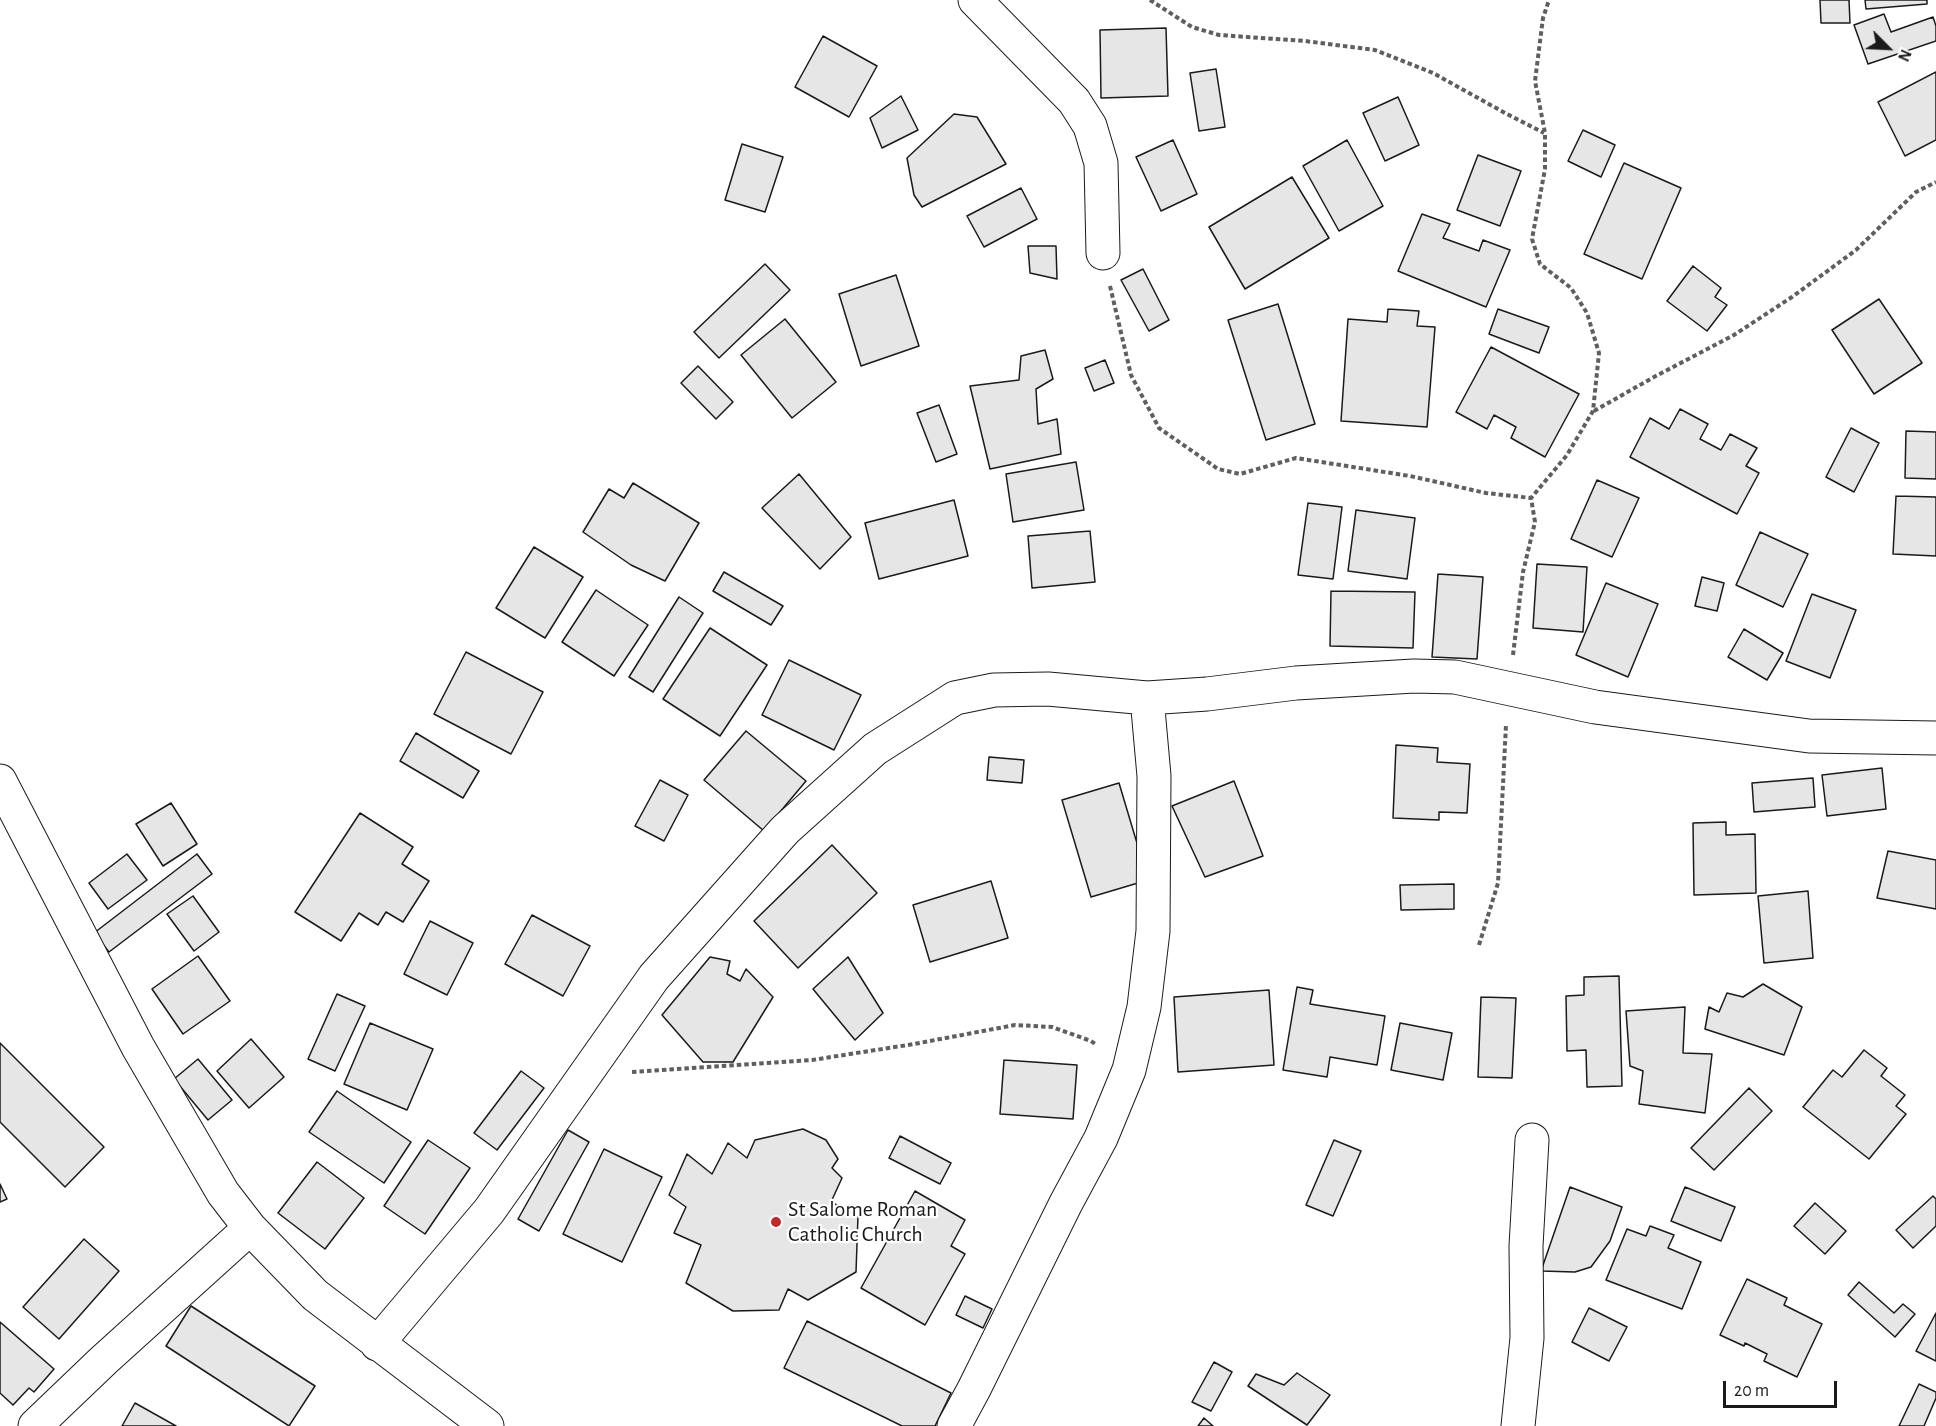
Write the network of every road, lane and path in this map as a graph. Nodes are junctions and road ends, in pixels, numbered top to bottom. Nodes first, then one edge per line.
1 (975, 0) edge
2 (1150, 0) edge
3 (1549, 0) edge
4 (1545, 133) junction
5 (1936, 182) edge
6 (1103, 254) joint
7 (1593, 411) junction
8 (1531, 498) junction
9 (1508, 688) junction
10 (1147, 698) junction
11 (1936, 738) edge
12 (0, 781) edge
13 (1479, 945) dead end
14 (1129, 1070) junction
15 (584, 1078) junction
16 (1532, 1140) dead end
17 (250, 1228) junction
18 (377, 1344) junction
19 (34, 1426) edge
20 (487, 1426) edge
21 (954, 1426) edge
22 (1518, 1426) edge

1 - 6 street
2 - 4 path
3 - 4 path
4 - 7 path
5 - 7 path
6 - 8 path
7 - 8 path
8 - 9 path
9 - 10 street
9 - 11 street
9 - 13 path
10 - 14 street
10 - 15 street
12 - 17 street
14 - 15 path
14 - 21 street
15 - 18 street
16 - 22 street
17 - 18 street
17 - 19 street
18 - 20 street

